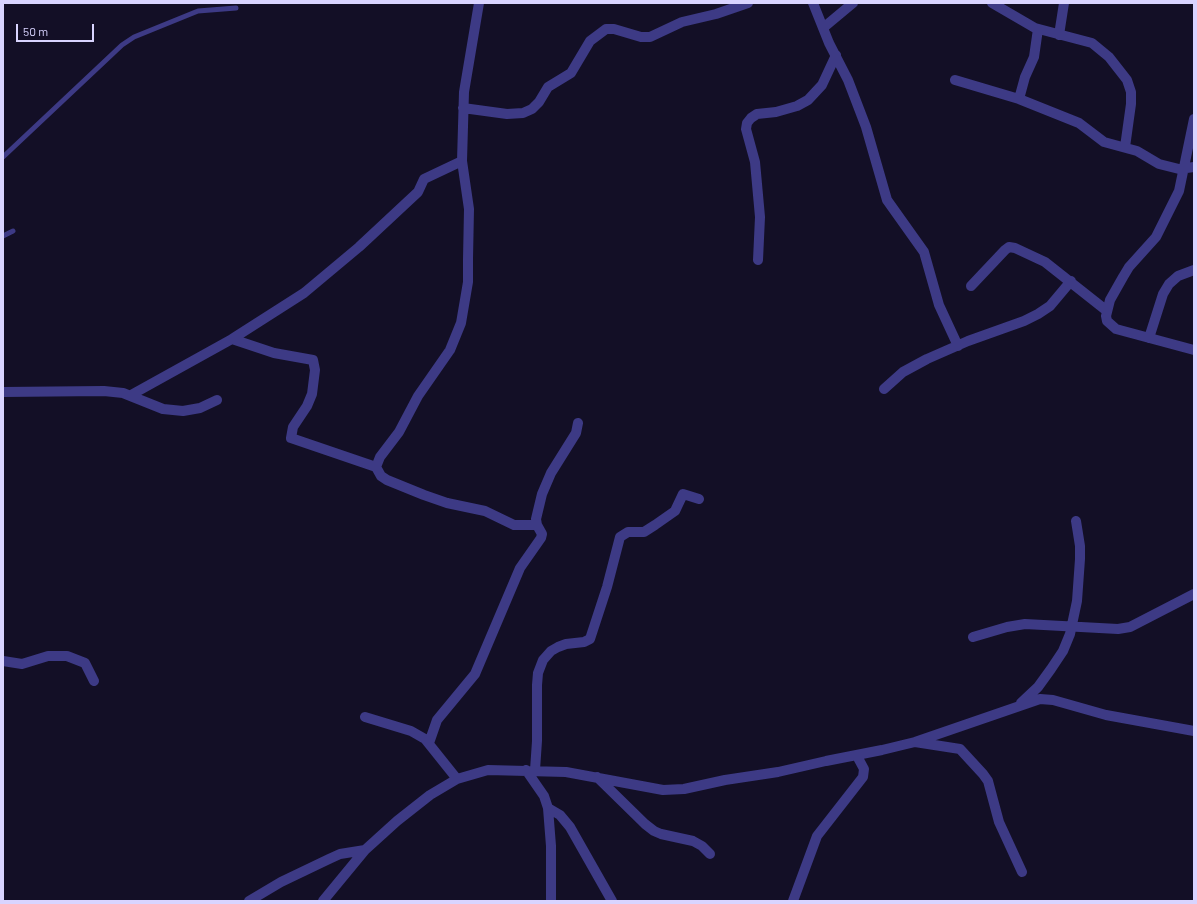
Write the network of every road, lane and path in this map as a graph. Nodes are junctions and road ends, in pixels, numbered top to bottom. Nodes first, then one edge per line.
1 (479, 3) edge
2 (748, 3) edge
3 (813, 3) edge
4 (853, 3) edge
5 (992, 3) edge
6 (1064, 3) edge
7 (236, 8) dead end
8 (823, 28) junction
9 (1038, 29) junction
10 (1059, 35) junction
11 (836, 55) junction
12 (955, 80) dead end
13 (1019, 99) junction
14 (463, 108) junction
15 (1194, 119) edge
16 (1124, 147) junction
17 (3, 158) edge
18 (462, 161) junction
19 (1194, 167) edge
20 (1184, 169) junction
21 (13, 231) dead end
22 (3, 236) edge
23 (758, 260) dead end
24 (1194, 270) edge
25 (1071, 281) junction
26 (971, 286) dead end
27 (1107, 311) junction
28 (1149, 338) junction
29 (232, 339) junction
30 (958, 346) junction
31 (1194, 350) edge
32 (884, 390) dead end
33 (3, 392) edge
34 (132, 395) junction
35 (218, 400) dead end
36 (578, 424) dead end
37 (376, 467) junction
38 (699, 499) dead end
39 (1076, 521) dead end
40 (537, 525) junction
41 (1194, 594) edge
42 (1072, 626) junction
43 (973, 637) dead end
44 (3, 661) edge
45 (94, 681) dead end
46 (1018, 706) junction
47 (364, 717) dead end
48 (1194, 730) edge
49 (915, 742) junction
50 (429, 743) junction
51 (857, 756) junction
52 (530, 770) junction
53 (597, 777) junction
54 (457, 779) junction
55 (548, 808) junction
56 (365, 850) junction
57 (710, 854) dead end
58 (1022, 872) dead end
59 (249, 901) edge
60 (323, 901) edge
61 (551, 901) edge
62 (612, 901) edge
63 (793, 901) edge

1 - 14 street
2 - 14 street
3 - 8 street
4 - 8 street
5 - 9 street
6 - 10 street
7 - 17 lane
8 - 11 street
9 - 10 street
9 - 13 street
10 - 16 street
11 - 23 street
11 - 30 street
12 - 13 street
13 - 16 street
14 - 18 street
15 - 20 street
16 - 20 street
18 - 29 street
18 - 37 street
19 - 20 street
20 - 27 street
21 - 22 lane
24 - 28 street
25 - 26 street
25 - 27 street
25 - 30 street
27 - 28 street
28 - 31 street
29 - 34 street
29 - 37 street
30 - 32 street
33 - 34 street
34 - 35 street
36 - 40 street
37 - 40 street
38 - 52 street
39 - 42 street
40 - 50 street
41 - 42 street
42 - 43 street
42 - 46 street
44 - 45 street
46 - 48 street
46 - 49 street
47 - 50 street
49 - 51 street
49 - 58 street
50 - 54 street
51 - 53 street
51 - 63 street
52 - 53 street
52 - 54 street
52 - 55 street
53 - 57 street
54 - 56 street
55 - 61 street
55 - 62 street
56 - 59 street
56 - 60 street

